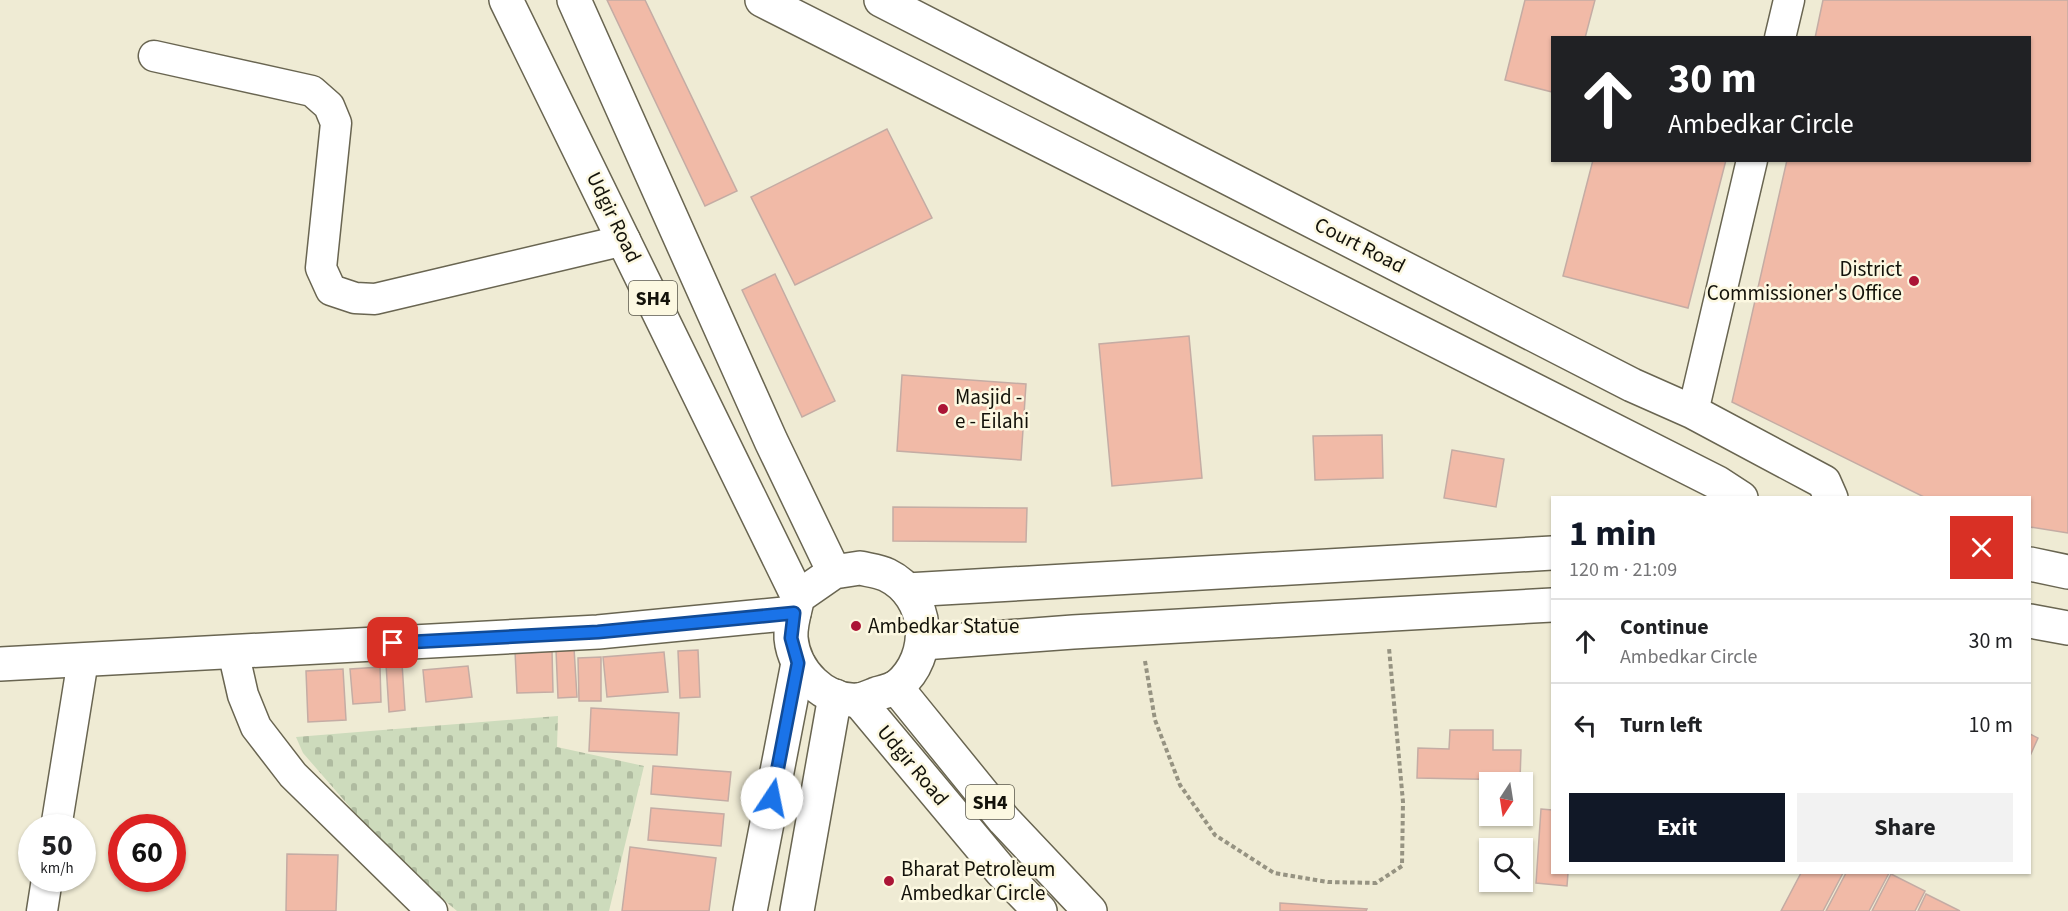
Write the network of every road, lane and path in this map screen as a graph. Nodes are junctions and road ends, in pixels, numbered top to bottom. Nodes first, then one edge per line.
1 (506, 0) edge
2 (574, 0) edge
3 (762, 0) edge
4 (881, 0) edge
5 (1789, 0) edge
6 (1780, 36) edge
7 (154, 56) dead end
8 (1752, 162) edge
9 (1299, 214) junction
10 (625, 240) junction
11 (1270, 256) junction
12 (1693, 412) junction
13 (1738, 496) edge
14 (1830, 496) edge
15 (1551, 554) edge
16 (2031, 564) edge
17 (834, 572) junction
18 (2068, 572) edge
19 (907, 590) junction
20 (796, 605) junction
21 (1551, 605) edge
22 (1386, 614) junction
23 (2031, 621) edge
24 (1139, 628) junction
25 (2068, 628) edge
26 (923, 643) junction
27 (233, 651) junction
28 (83, 660) junction
29 (798, 663) junction
30 (0, 664) edge
31 (896, 687) junction
32 (847, 698) junction
33 (58, 814) edge
34 (46, 892) edge
35 (42, 911) edge
36 (432, 911) edge
37 (750, 911) edge
38 (797, 911) edge
39 (1040, 911) edge
40 (1090, 911) edge

1 - 10 main road, Udgir Road / SH4
2 - 17 main road, SH4
3 - 11 main road
4 - 9 main road, Court Road
5 - 6 street
7 - 10 street
8 - 12 street
9 - 11 main road
9 - 12 main road, Court Road
10 - 20 main road, Udgir Road / SH4
11 - 13 main road
12 - 14 main road, Court Road
15 - 19 main road
16 - 18 main road
17 - 19 main road
17 - 20 main road
19 - 26 main road
20 - 27 main road
20 - 29 main road
21 - 22 main road
22 - 24 main road
22 - 24 path
23 - 25 main road
24 - 26 main road
26 - 31 main road
27 - 28 main road
27 - 36 street
28 - 30 main road
28 - 33 street
29 - 32 main road
29 - 37 main road
31 - 32 main road
31 - 40 main road, Udgir Road / SH4
32 - 38 main road
32 - 39 main road, Udgir Road / SH4
34 - 35 street

